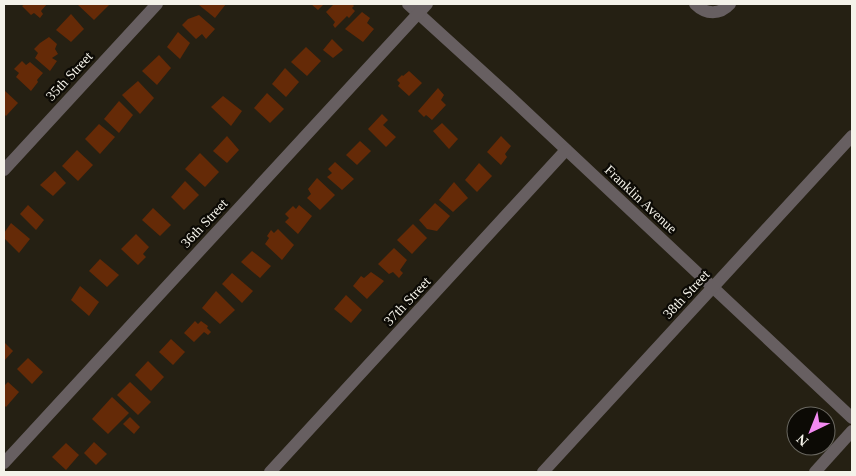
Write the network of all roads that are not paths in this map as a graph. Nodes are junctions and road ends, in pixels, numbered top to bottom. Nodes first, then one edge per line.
1 (157, 4) edge
2 (408, 4) edge
3 (695, 4) edge
4 (730, 4) edge
5 (423, 8) edge
6 (852, 136) edge
7 (566, 150) junction
8 (4, 170) edge
9 (712, 287) junction
10 (852, 418) edge
11 (852, 431) edge
12 (4, 463) edge
13 (270, 472) edge
14 (543, 472) edge
15 (815, 472) edge

1 - 8 street, 35th Street
2 - 5 street, Franklin Avenue
3 - 4 street
5 - 7 street, Franklin Avenue
5 - 12 street, 36th Street
6 - 9 street, 38th Street
7 - 9 street, Franklin Avenue
7 - 13 street, 37th Street
9 - 10 street, Franklin Avenue
9 - 14 street, 38th Street
11 - 15 street

